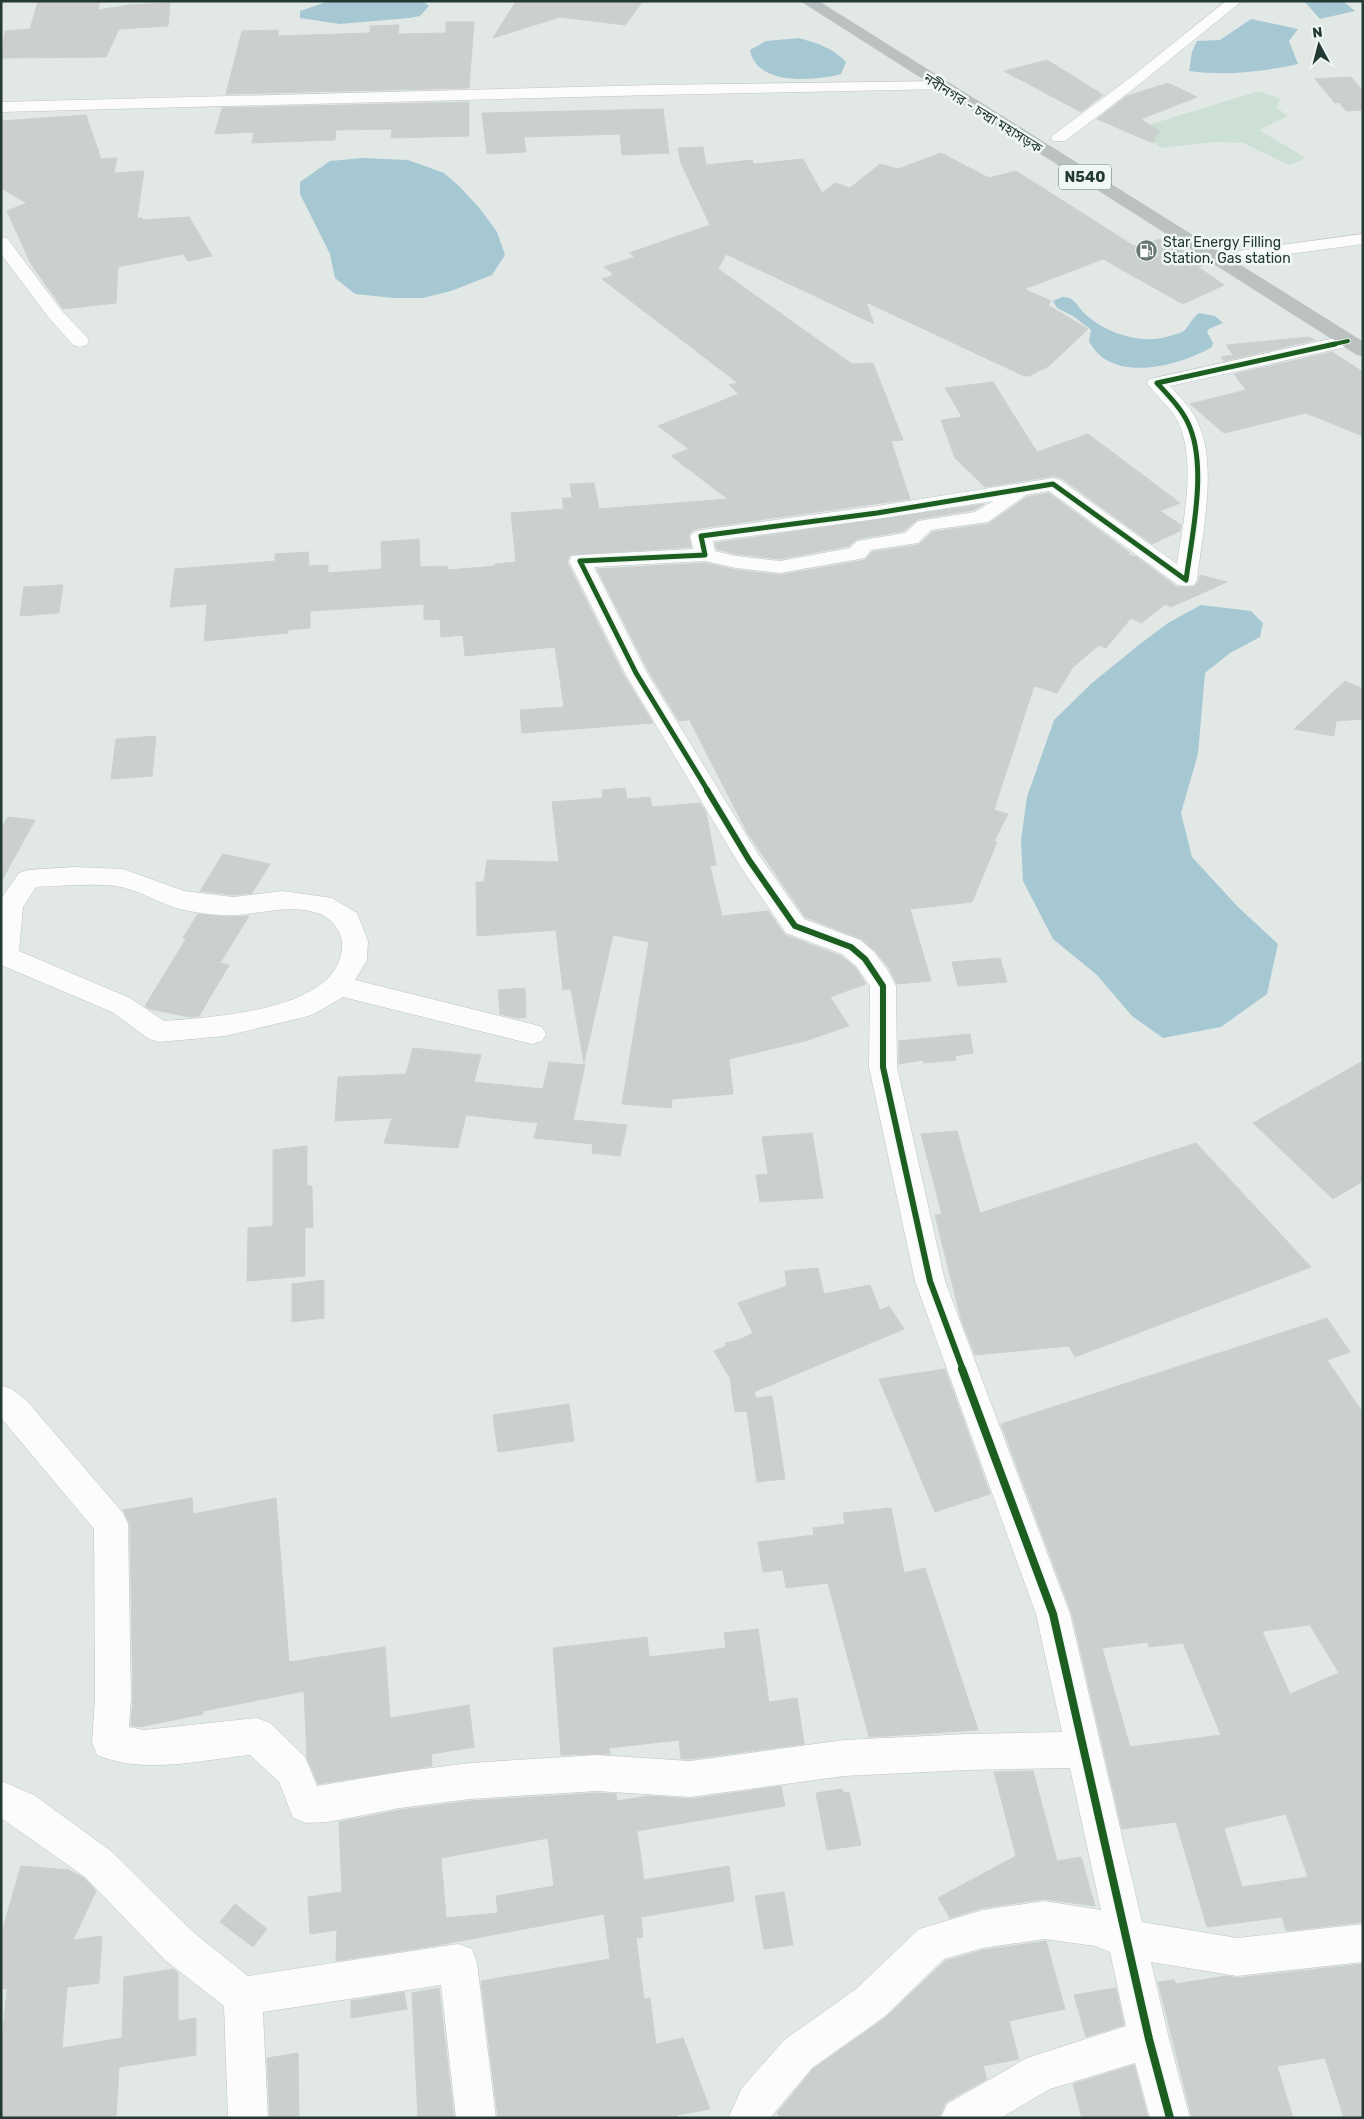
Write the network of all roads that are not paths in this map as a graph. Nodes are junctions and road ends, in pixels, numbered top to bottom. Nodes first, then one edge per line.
1 (808, 1) edge
2 (1235, 1) edge
3 (942, 86) junction
4 (1, 107) edge
5 (1042, 128) dead end
6 (1059, 138) junction
7 (1076, 149) dead end
8 (1363, 240) edge
9 (1, 242) edge
10 (1228, 244) dead end
11 (1245, 255) junction
12 (1270, 270) dead end
13 (80, 341) dead end
14 (1356, 346) edge
15 (1023, 489) junction
16 (705, 555) junction
17 (336, 988) junction
18 (532, 1034) dead end
19 (1, 1399) edge
20 (1084, 1750) junction
21 (1, 1798) edge
22 (1126, 1938) junction
23 (1363, 1943) edge
24 (242, 1996) junction
25 (1149, 2039) junction
26 (248, 2118) edge
27 (476, 2118) edge
28 (748, 2118) edge
29 (961, 2118) edge
30 (1170, 2118) edge

1 - 3 highway, নবীনগর - চন্দ্রা মহাসড়ক / N540
2 - 6 street
3 - 4 street
3 - 14 highway, নবীনগর - চন্দ্রা মহাসড়ক / N540
5 - 6 highway, নবীনগর - চন্দ্রা মহাসড়ক / N540
6 - 7 highway, নবীনগর - চন্দ্রা মহাসড়ক / N540
8 - 11 street
9 - 13 street
10 - 11 highway
11 - 12 highway
14 - 15 street
15 - 16 street
15 - 16 street
16 - 20 street
17 - 17 street
17 - 18 street
19 - 20 street
20 - 22 street
21 - 24 street
22 - 23 street
22 - 25 street
22 - 28 street
24 - 26 street
24 - 27 street
25 - 29 street
25 - 30 street

